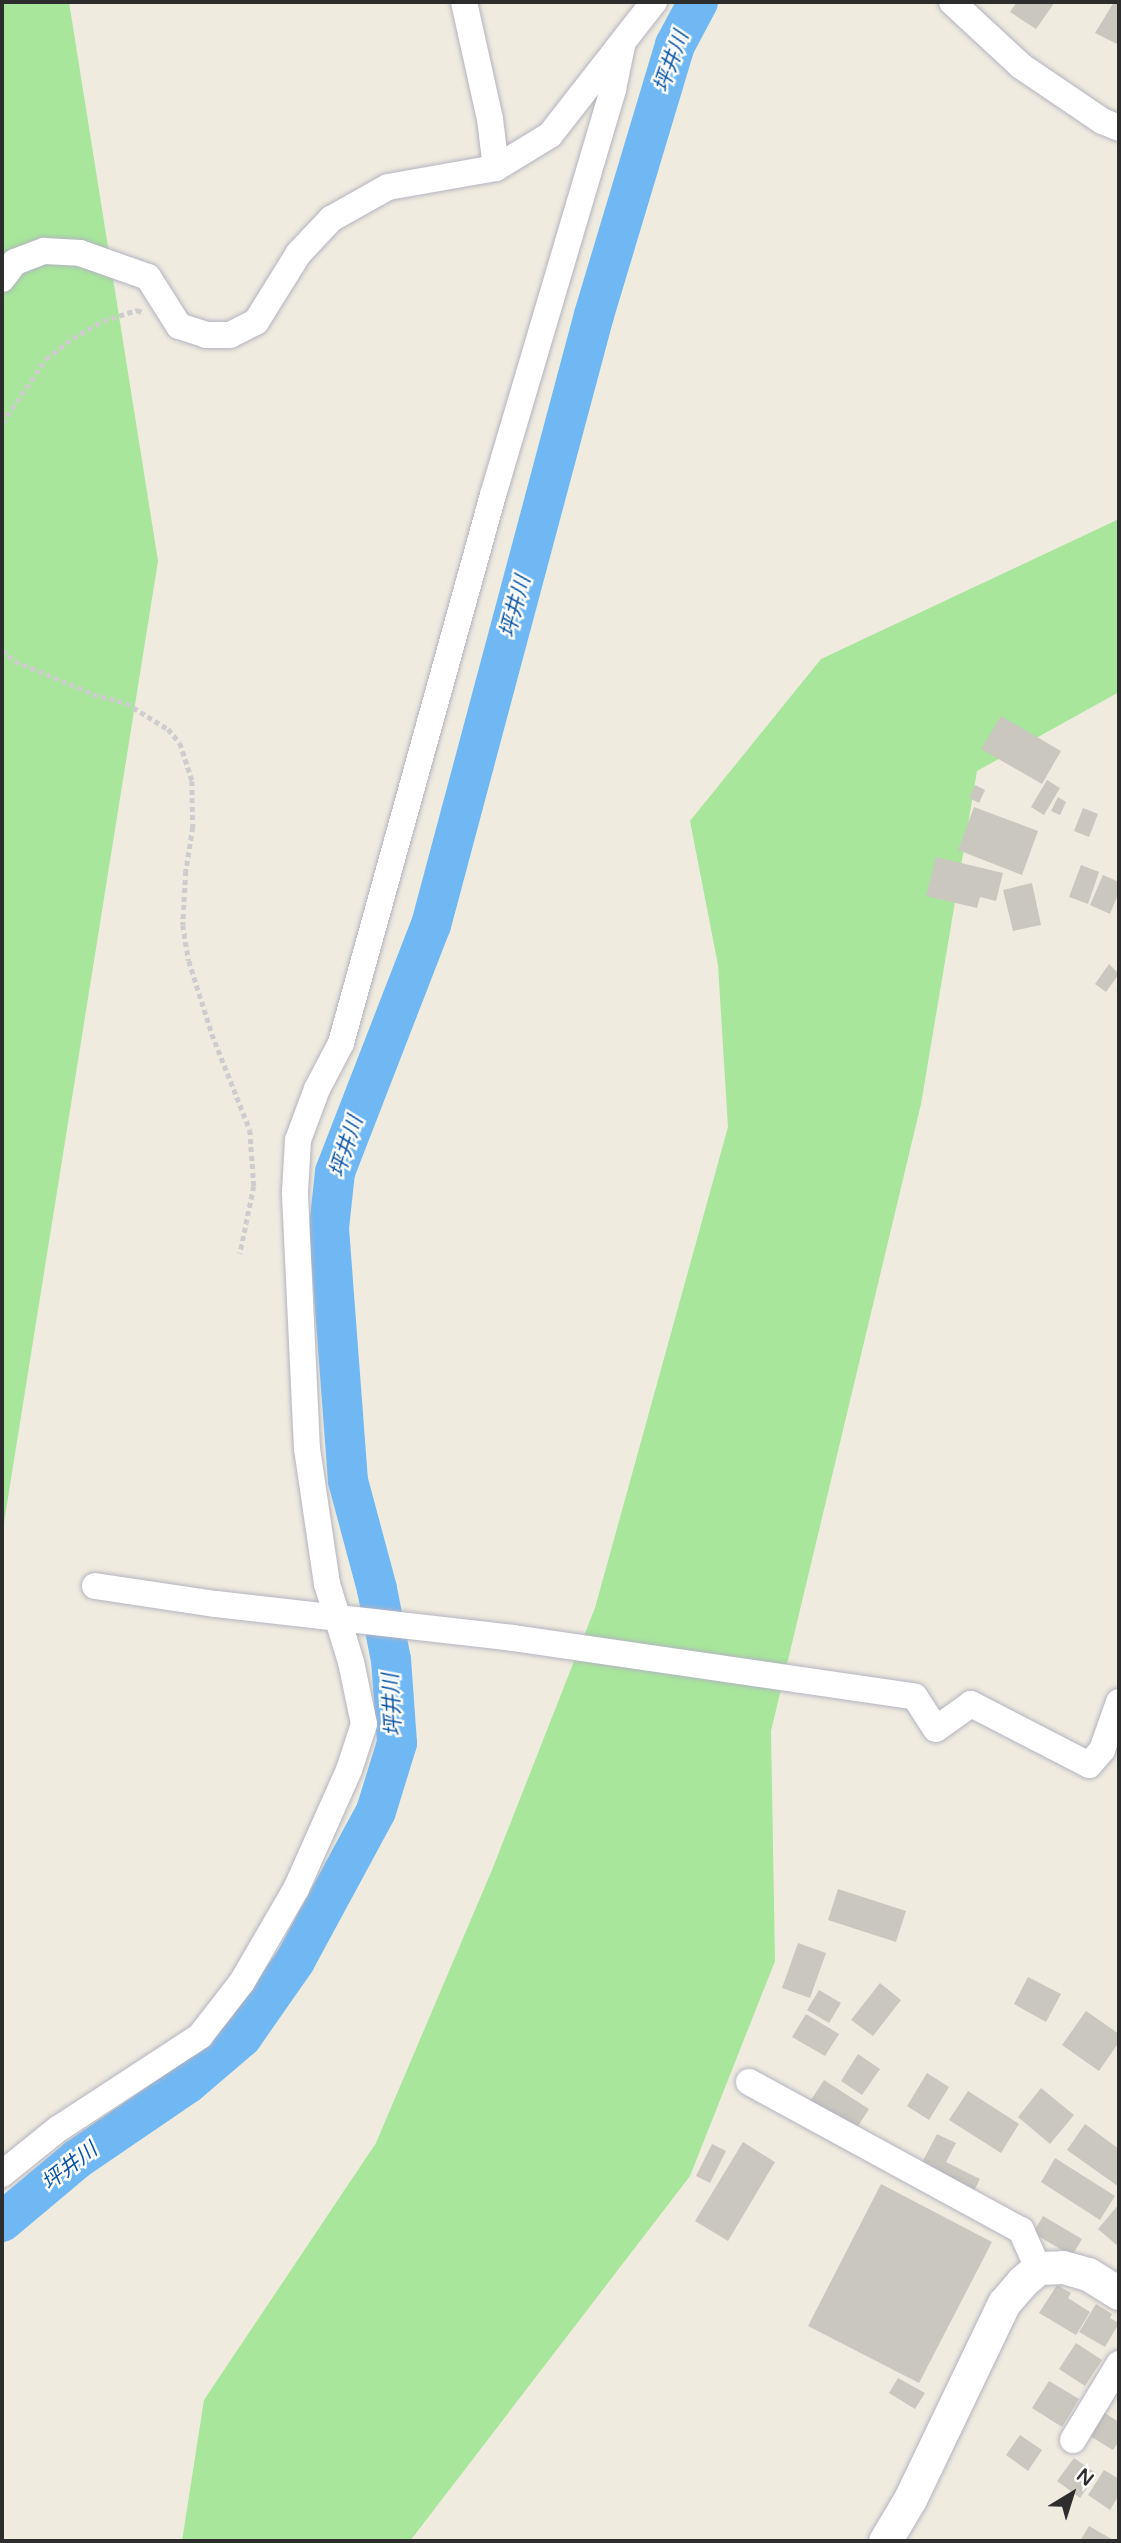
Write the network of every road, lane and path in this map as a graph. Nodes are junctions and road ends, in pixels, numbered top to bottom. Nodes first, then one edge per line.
1 (464, 2) edge
2 (952, 2) edge
3 (648, 11) edge
4 (622, 46) junction
5 (1119, 128) edge
6 (496, 168) junction
7 (2, 279) edge
8 (179, 326) junction
9 (2, 423) edge
10 (2, 650) edge
11 (240, 1254) dead end
12 (95, 1586) dead end
13 (349, 1619) junction
14 (1119, 1703) edge
15 (749, 2082) dead end
16 (2, 2174) edge
17 (1038, 2269) junction
18 (1119, 2293) edge
19 (1119, 2364) edge
20 (1073, 2440) dead end
21 (885, 2541) edge

1 - 6 street
2 - 5 street
3 - 4 street
4 - 6 street
4 - 13 street
6 - 8 street
7 - 8 street
8 - 9 path
10 - 11 path
12 - 13 street
13 - 14 street
13 - 16 street
15 - 17 street
17 - 18 street
17 - 21 street
19 - 20 street

